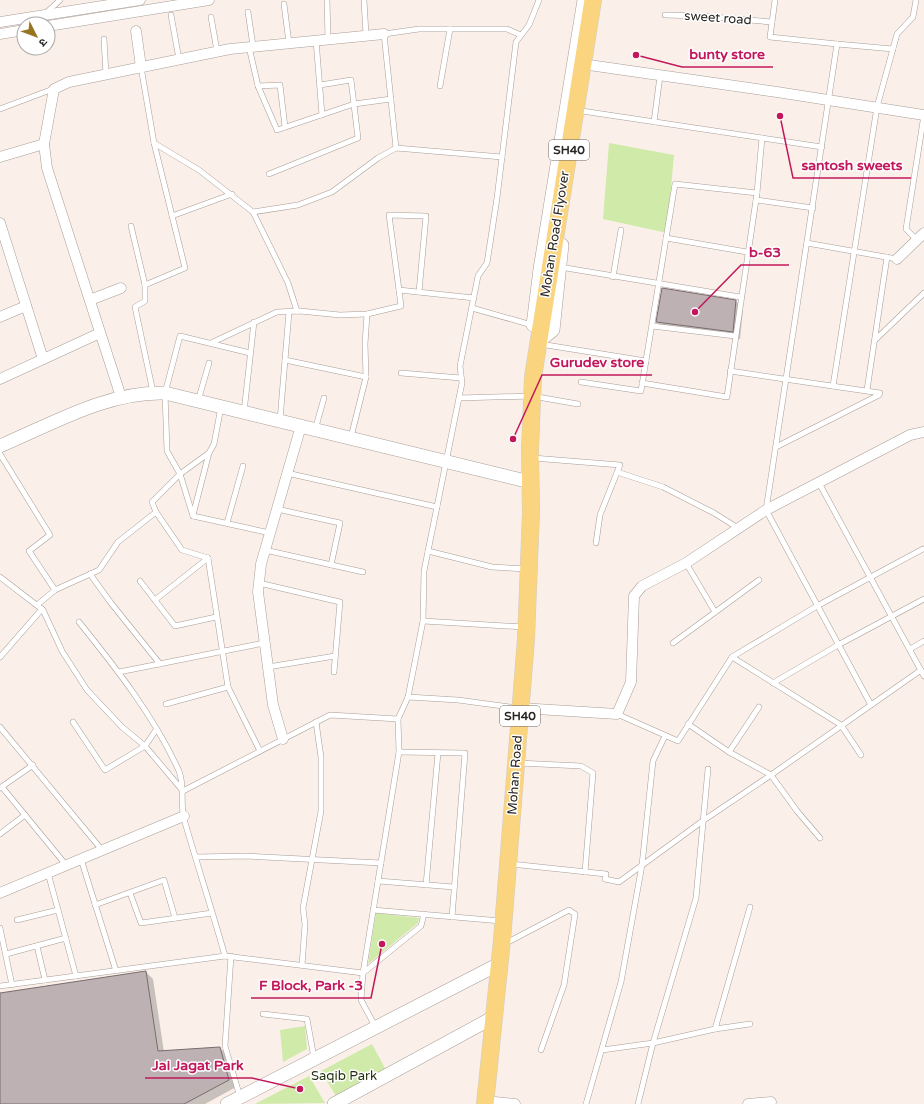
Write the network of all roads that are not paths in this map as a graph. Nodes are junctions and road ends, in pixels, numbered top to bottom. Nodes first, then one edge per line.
1 (60, 0) edge
2 (140, 0) edge
3 (209, 0) edge
4 (327, 0) edge
5 (364, 0) edge
6 (539, 0) edge
7 (584, 0) edge
8 (593, 0) edge
9 (601, 0) edge
10 (775, 0) edge
11 (916, 0) edge
12 (284, 4) dead end
13 (142, 11) junction
14 (248, 12) dead end
15 (44, 15) junction
16 (171, 15) dead end
17 (665, 15) dead end
18 (211, 17) dead end
19 (0, 22) edge
20 (772, 22) junction
21 (56, 25) edge
22 (450, 29) junction
23 (16, 31) edge
24 (136, 31) dead end
25 (0, 34) edge
26 (384, 34) junction
27 (366, 35) junction
28 (521, 35) junction
29 (328, 39) junction
30 (104, 40) dead end
31 (316, 40) junction
32 (289, 43) junction
33 (837, 44) junction
34 (251, 47) junction
35 (893, 49) junction
36 (217, 51) junction
37 (179, 59) junction
38 (588, 66) junction
39 (141, 67) junction
40 (106, 75) junction
41 (660, 76) junction
42 (320, 84) junction
43 (258, 86) junction
44 (440, 86) dead end
45 (54, 89) junction
46 (391, 99) junction
47 (829, 100) junction
48 (354, 104) junction
49 (877, 107) junction
50 (0, 109) edge
51 (582, 111) junction
52 (322, 115) junction
53 (924, 115) edge
54 (654, 122) junction
55 (285, 128) junction
56 (762, 138) junction
57 (154, 142) junction
58 (44, 144) junction
59 (822, 147) junction
60 (396, 148) junction
61 (0, 157) edge
62 (502, 157) junction
63 (269, 174) dead end
64 (757, 193) junction
65 (232, 194) junction
66 (756, 200) junction
67 (813, 208) junction
68 (253, 212) junction
69 (172, 216) junction
70 (0, 223) edge
71 (131, 226) dead end
72 (621, 230) dead end
73 (920, 237) edge
74 (666, 238) junction
75 (807, 243) junction
76 (747, 252) junction
77 (854, 252) junction
78 (892, 258) junction
79 (559, 267) junction
80 (613, 277) junction
81 (659, 284) junction
82 (145, 285) junction
83 (121, 288) dead end
84 (399, 290) junction
85 (419, 292) junction
86 (924, 293) edge
87 (740, 297) junction
88 (474, 298) junction
89 (90, 300) junction
90 (26, 306) junction
91 (472, 308) junction
92 (297, 311) junction
93 (289, 312) junction
94 (367, 314) junction
95 (0, 317) edge
96 (254, 322) junction
97 (537, 326) junction
98 (652, 326) junction
99 (100, 333) junction
100 (735, 336) junction
101 (875, 340) junction
102 (211, 344) junction
103 (536, 348) junction
104 (250, 353) junction
105 (43, 359) junction
106 (285, 360) junction
107 (646, 361) junction
108 (209, 363) dead end
109 (730, 371) junction
110 (401, 373) dead end
111 (366, 378) junction
112 (461, 378) junction
113 (0, 379) edge
114 (787, 379) junction
115 (581, 382) dead end
116 (642, 383) junction
117 (833, 386) junction
118 (867, 390) junction
119 (159, 392) junction
120 (532, 396) junction
121 (121, 397) junction
122 (324, 398) dead end
123 (459, 398) junction
124 (197, 402) junction
125 (578, 404) dead end
126 (221, 407) junction
127 (244, 413) junction
128 (280, 421) junction
129 (300, 426) junction
130 (315, 430) junction
131 (924, 432) edge
132 (351, 438) junction
133 (0, 446) edge
134 (776, 447) junction
135 (209, 453) junction
136 (0, 454) edge
137 (530, 457) junction
138 (447, 462) junction
139 (243, 466) dead end
140 (617, 472) junction
141 (287, 473) junction
142 (180, 474) junction
143 (530, 482) junction
144 (819, 483) junction
145 (437, 507) junction
146 (277, 509) junction
147 (766, 510) junction
148 (156, 512) junction
149 (193, 516) junction
150 (227, 523) junction
151 (738, 528) junction
152 (270, 533) junction
153 (596, 543) dead end
154 (923, 549) dead end
155 (265, 550) junction
156 (428, 551) junction
157 (208, 558) junction
158 (686, 562) junction
159 (331, 565) junction
160 (528, 569) junction
161 (363, 572) dead end
162 (90, 574) junction
163 (0, 577) edge
164 (872, 577) junction
165 (759, 580) dead end
166 (140, 582) dead end
167 (259, 583) junction
168 (55, 590) junction
169 (924, 599) edge
170 (155, 600) junction
171 (37, 605) junction
172 (817, 606) junction
173 (42, 609) junction
174 (715, 612) junction
175 (892, 616) junction
176 (216, 617) junction
177 (423, 621) junction
178 (79, 622) dead end
179 (526, 628) junction
180 (924, 641) edge
181 (264, 643) junction
182 (673, 643) dead end
183 (838, 645) junction
184 (910, 649) junction
185 (221, 652) junction
186 (336, 656) junction
187 (0, 657) edge
188 (732, 657) junction
189 (160, 664) junction
190 (268, 667) junction
191 (921, 670) junction
192 (119, 672) junction
193 (334, 672) dead end
194 (924, 676) edge
195 (773, 683) junction
196 (228, 687) junction
197 (408, 697) junction
198 (166, 704) dead end
199 (871, 705) junction
200 (759, 707) dead end
201 (520, 708) junction
202 (617, 714) junction
203 (398, 719) junction
204 (73, 722) dead end
205 (316, 722) junction
206 (688, 724) junction
207 (841, 725) junction
208 (0, 727) edge
209 (156, 730) junction
210 (665, 736) junction
211 (283, 739) junction
212 (145, 746) junction
213 (260, 751) junction
214 (399, 752) junction
215 (729, 752) junction
216 (438, 753) junction
217 (861, 755) dead end
218 (516, 763) junction
219 (33, 765) junction
220 (708, 769) dead end
221 (771, 775) junction
222 (1, 787) edge
223 (183, 791) junction
224 (25, 815) junction
225 (184, 816) junction
226 (704, 820) junction
227 (0, 834) edge
228 (820, 838) dead end
229 (102, 850) junction
230 (196, 856) junction
231 (81, 859) junction
232 (313, 860) junction
233 (381, 863) junction
234 (508, 864) junction
235 (66, 865) junction
236 (642, 866) junction
237 (585, 872) junction
238 (48, 873) junction
239 (378, 881) junction
240 (426, 885) junction
241 (454, 887) junction
242 (0, 893) edge
243 (130, 893) junction
244 (96, 905) junction
245 (750, 907) dead end
246 (58, 910) junction
247 (373, 910) junction
248 (212, 913) junction
249 (424, 914) junction
250 (452, 917) junction
251 (175, 918) junction
252 (17, 920) dead end
253 (504, 922) junction
254 (0, 928) edge
255 (66, 938) junction
256 (502, 940) junction
257 (37, 946) junction
258 (6, 954) junction
259 (228, 956) junction
260 (500, 964) junction
261 (302, 965) junction
262 (116, 970) junction
263 (363, 973) junction
264 (76, 976) junction
265 (45, 980) junction
266 (12, 985) junction
267 (0, 986) edge
268 (263, 1014) dead end
269 (494, 1017) junction
270 (750, 1024) dead end
271 (376, 1028) junction
272 (714, 1029) junction
273 (653, 1044) junction
274 (541, 1050) dead end
275 (602, 1050) junction
276 (314, 1059) junction
277 (240, 1097) junction
278 (485, 1102) edge
279 (771, 1102) dead end
280 (227, 1104) edge
281 (334, 1104) edge
282 (515, 1104) edge
283 (586, 1104) edge
284 (638, 1104) edge
285 (748, 1104) edge

1 - 15 lane
2 - 13 street
2 - 15 street
3 - 13 street
4 - 29 lane
5 - 27 lane
6 - 28 lane
7 - 97 street
8 - 97 main road, Mohan Road Flyover / SH40
9 - 38 street
10 - 20 lane
11 - 35 lane
12 - 32 lane
13 - 21 street
14 - 34 lane
15 - 19 street
16 - 37 lane
17 - 20 lane, sweet road
18 - 36 lane
20 - 33 lane
22 - 26 lane
22 - 28 lane
22 - 44 lane
23 - 25 street
24 - 39 street
26 - 27 street
26 - 46 lane
27 - 29 street
28 - 62 lane
29 - 31 street
30 - 40 lane
31 - 32 street
31 - 42 lane
32 - 34 street
33 - 35 lane
33 - 47 lane
34 - 36 street
34 - 43 lane
35 - 49 lane
36 - 37 street
37 - 39 street
38 - 41 street
38 - 51 street
39 - 40 street
39 - 57 lane
40 - 45 street
41 - 47 street
41 - 54 lane
42 - 48 lane
42 - 52 lane
43 - 55 lane
43 - 55 lane
45 - 50 lane
45 - 58 street
46 - 48 lane
46 - 60 lane
47 - 49 street
47 - 59 lane
48 - 52 lane
48 - 63 lane
49 - 53 street
49 - 77 lane
51 - 54 lane
51 - 79 street
52 - 55 lane
53 - 73 lane
54 - 56 lane
56 - 59 lane
56 - 64 lane
57 - 65 lane
57 - 69 lane
58 - 61 street
58 - 89 street
59 - 67 lane
60 - 62 lane
60 - 68 lane
62 - 88 lane
64 - 66 lane
64 - 74 lane
65 - 68 lane
65 - 69 lane
66 - 67 lane
66 - 76 lane
67 - 75 lane
68 - 92 lane
69 - 82 lane
70 - 90 street
71 - 82 lane
72 - 80 lane
73 - 78 street
74 - 76 lane
74 - 81 lane
75 - 77 lane
75 - 114 lane
76 - 87 lane
77 - 78 lane
77 - 117 lane
78 - 101 lane
79 - 80 lane
79 - 103 street
80 - 81 lane
81 - 87 lane
81 - 98 lane
82 - 119 lane
83 - 89 street
84 - 85 lane
84 - 85 lane
84 - 94 lane
85 - 88 lane
86 - 101 lane
87 - 100 lane
88 - 91 lane
89 - 99 street
90 - 95 street
90 - 105 street
91 - 97 lane
91 - 112 lane
92 - 93 lane
92 - 94 lane
93 - 96 lane
93 - 106 lane
94 - 111 lane
96 - 102 lane
96 - 104 lane
97 - 103 main road, Mohan Road / SH40
98 - 100 lane
98 - 107 lane
99 - 105 street
99 - 121 street
100 - 109 lane
101 - 118 lane
102 - 104 lane
102 - 119 lane
103 - 107 lane
103 - 120 main road, Mohan Road / SH40
104 - 127 lane
105 - 113 street
106 - 111 lane
106 - 128 lane
107 - 116 lane
108 - 124 lane
109 - 114 lane
109 - 116 lane
110 - 112 lane
111 - 132 lane
112 - 123 lane
114 - 117 lane
114 - 134 lane
115 - 116 lane
117 - 118 lane
118 - 134 lane
119 - 121 street
119 - 124 street
119 - 142 lane
120 - 123 lane
120 - 125 lane
120 - 137 main road, Mohan Road / SH40
121 - 133 street
122 - 130 lane
123 - 138 lane
124 - 126 street
126 - 127 street
126 - 135 lane
127 - 128 street
128 - 129 street
129 - 130 street
129 - 141 street
130 - 132 street
131 - 144 street
132 - 138 street
134 - 147 lane
135 - 142 lane
135 - 149 lane
136 - 168 lane
137 - 140 lane
137 - 143 main road, Mohan Road / SH40
138 - 143 street
138 - 145 lane
139 - 150 lane
140 - 151 lane
140 - 153 lane
141 - 145 lane
141 - 146 street
142 - 148 lane
142 - 149 lane
143 - 160 main road, Mohan Road / SH40
144 - 147 street
144 - 164 lane
145 - 156 lane
146 - 152 street
146 - 159 lane
147 - 151 street
147 - 172 lane
148 - 157 lane
148 - 162 lane
149 - 150 lane
150 - 152 lane
151 - 158 street
152 - 155 street
154 - 164 lane
155 - 159 lane
155 - 167 street
156 - 160 lane
156 - 177 lane
157 - 170 lane
157 - 176 lane
158 - 174 lane
158 - 202 street
159 - 161 lane
160 - 179 main road, Mohan Road / SH40
162 - 168 lane
162 - 189 lane
163 - 171 lane
164 - 172 lane
164 - 175 lane
165 - 174 lane
166 - 170 lane
167 - 181 street
167 - 186 lane
168 - 171 lane
169 - 175 lane
170 - 176 lane
171 - 173 lane
172 - 183 lane
172 - 188 lane
173 - 187 lane
173 - 212 lane
174 - 182 lane
175 - 183 lane
175 - 184 lane
176 - 185 lane
177 - 179 lane
177 - 197 lane
178 - 192 lane
179 - 201 main road, Mohan Road / SH40
180 - 184 lane
181 - 185 lane
181 - 190 street
183 - 195 lane
183 - 199 lane
184 - 191 lane
185 - 189 lane
185 - 196 lane
186 - 190 lane
186 - 193 lane
188 - 195 lane
188 - 206 lane
189 - 192 lane
190 - 211 street
191 - 194 lane
191 - 199 lane
192 - 209 lane
195 - 207 lane
196 - 198 lane
196 - 213 lane
197 - 201 lane
197 - 203 lane
199 - 207 lane
200 - 215 lane
201 - 202 street
201 - 218 main road, Mohan Road / SH40
202 - 210 lane
203 - 205 lane
203 - 214 lane
204 - 212 lane
205 - 211 lane
205 - 232 lane
206 - 210 lane
206 - 215 lane
207 - 217 lane
207 - 221 lane
208 - 219 lane
209 - 212 lane
209 - 223 lane
210 - 236 lane
211 - 213 lane
212 - 223 lane
213 - 223 lane
214 - 216 lane
214 - 233 lane
215 - 221 lane
216 - 240 lane
216 - 241 lane
218 - 234 main road, Mohan Road / SH40
218 - 237 lane
219 - 222 lane
219 - 229 lane
220 - 226 lane
221 - 226 lane
221 - 228 lane
222 - 224 lane
223 - 225 lane
224 - 227 lane
224 - 235 lane
225 - 229 street
225 - 230 lane
226 - 236 lane
226 - 273 lane
229 - 231 street
230 - 232 lane
230 - 248 lane
231 - 235 street
231 - 244 lane
232 - 233 lane
232 - 261 lane
233 - 239 lane
234 - 237 lane
234 - 253 main road, Mohan Road / SH40
235 - 238 street
236 - 237 lane
236 - 275 lane
238 - 242 street
238 - 246 lane
239 - 240 lane
239 - 247 lane
240 - 241 lane
241 - 250 lane
243 - 244 lane
243 - 251 lane
243 - 251 lane
244 - 262 lane
245 - 272 lane
246 - 252 lane
246 - 255 lane
247 - 249 lane
247 - 263 lane
248 - 251 lane
248 - 259 lane
249 - 250 lane
249 - 263 lane
250 - 253 lane
253 - 256 main road, Mohan Road / SH40
254 - 258 lane
255 - 257 lane
255 - 264 lane
256 - 260 main road, Mohan Road / SH40
256 - 274 lane
257 - 258 lane
257 - 265 lane
258 - 266 lane
259 - 261 lane
259 - 262 lane
259 - 277 lane
260 - 269 main road, Mohan Road / SH40
260 - 271 street
261 - 263 lane
262 - 264 lane
263 - 271 lane
264 - 265 lane
265 - 266 lane
266 - 267 lane
268 - 276 lane
269 - 278 main road, Mohan Road / SH40
269 - 281 street
270 - 272 lane
271 - 276 street
272 - 273 lane
273 - 275 lane
273 - 284 lane
275 - 283 lane
276 - 277 street
277 - 280 street
278 - 282 street
279 - 285 street

